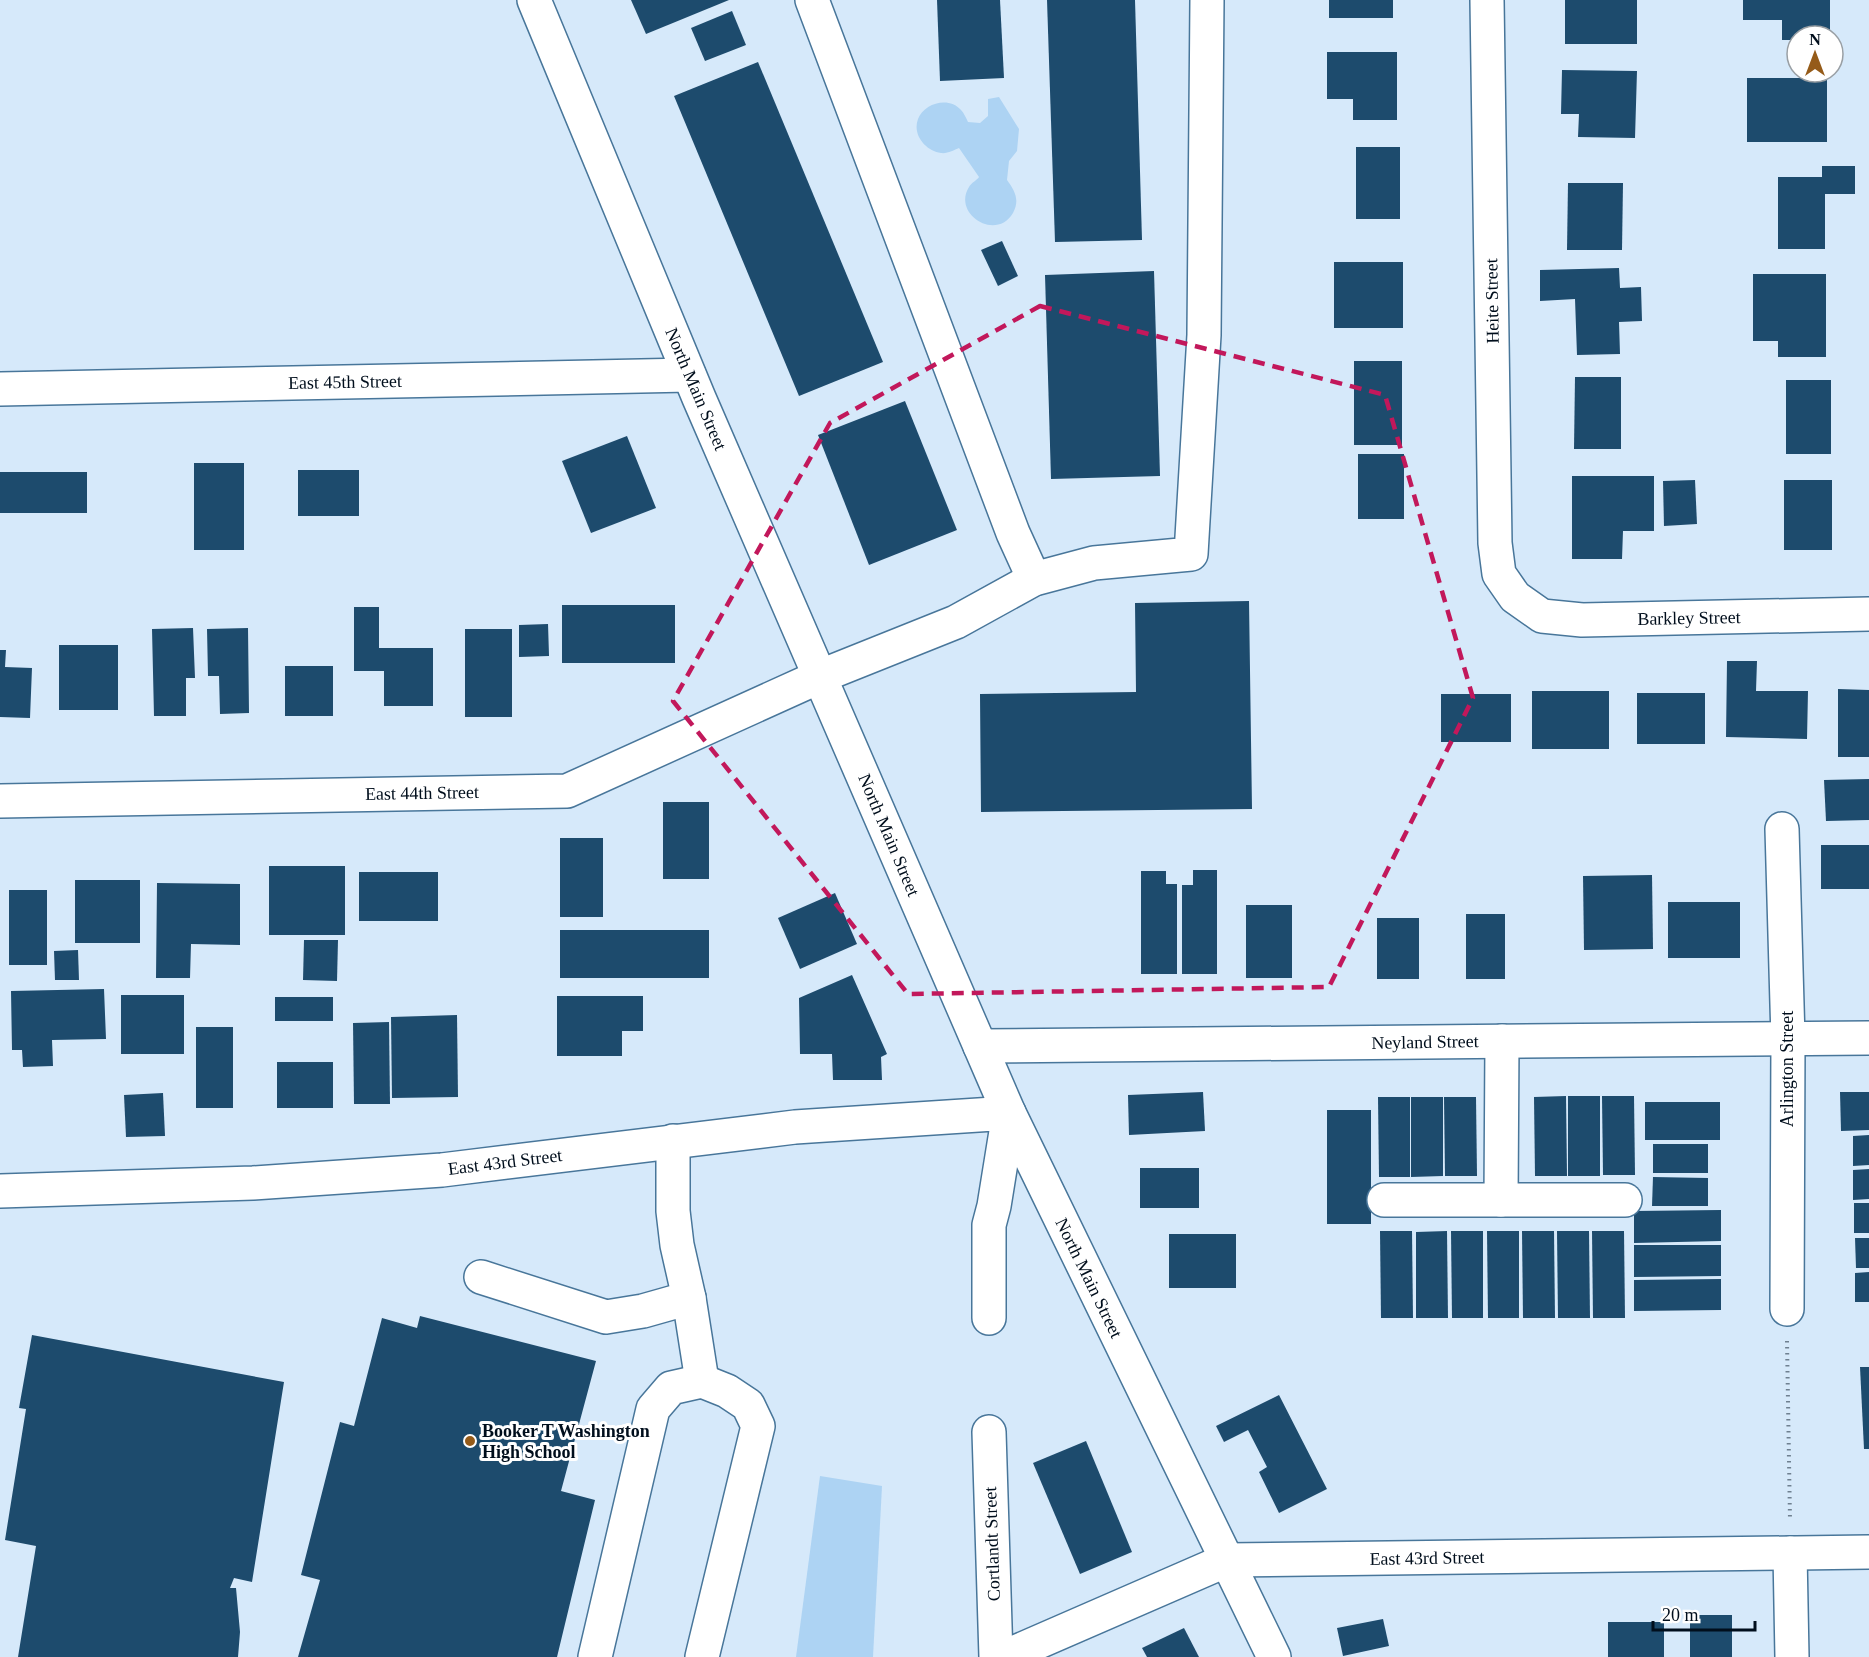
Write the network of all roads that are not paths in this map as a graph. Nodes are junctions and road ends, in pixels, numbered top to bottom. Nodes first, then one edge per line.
1 (534, 0) edge
2 (812, 0) edge
3 (1207, 0) edge
4 (1487, 0) edge
5 (689, 375) junction
6 (0, 389) edge
7 (1034, 579) junction
8 (1515, 597) joint
9 (1869, 614) edge
10 (820, 676) junction
11 (0, 801) edge
12 (1782, 829) dead end
13 (1869, 1038) edge
14 (1788, 1039) junction
15 (1502, 1041) junction
16 (980, 1047) junction
17 (1009, 1113) junction
18 (673, 1141) junction
19 (0, 1191) edge
20 (1384, 1200) dead end
21 (1501, 1200) junction
22 (1625, 1200) dead end
23 (481, 1277) dead end
24 (689, 1298) junction
25 (1787, 1309) dead end
26 (990, 1318) dead end
27 (702, 1381) junction
28 (988, 1432) dead end
29 (1869, 1552) edge
30 (1790, 1553) junction
31 (1227, 1560) junction
32 (595, 1657) edge
33 (702, 1657) edge
34 (996, 1657) edge
35 (1004, 1657) edge
36 (1274, 1657) edge
37 (1792, 1657) edge

1 - 5 street, North Main Street
2 - 7 street
3 - 7 street, East 44th Street
4 - 8 street, Heite Street
5 - 6 street, East 45th Street
5 - 10 street, North Main Street
7 - 10 street, East 44th Street
8 - 9 street, Barkley Street
10 - 11 street, East 44th Street
10 - 16 street, North Main Street
12 - 14 street, Arlington Street
13 - 14 street, Neyland Street
14 - 15 street, Neyland Street
14 - 25 street, Arlington Street
15 - 16 street, Neyland Street
15 - 21 street
16 - 17 street, North Main Street
17 - 18 street, East 43rd Street
17 - 26 street
17 - 31 street, North Main Street
18 - 19 street, East 43rd Street
18 - 24 street
20 - 21 street
21 - 22 street
23 - 24 street
24 - 27 street
27 - 32 street
27 - 33 street
28 - 34 street, Cortlandt Street
29 - 30 street, East 43rd Street
30 - 31 street, East 43rd Street
30 - 37 street
31 - 35 street, East 43rd Street
31 - 36 street, North Main Street

